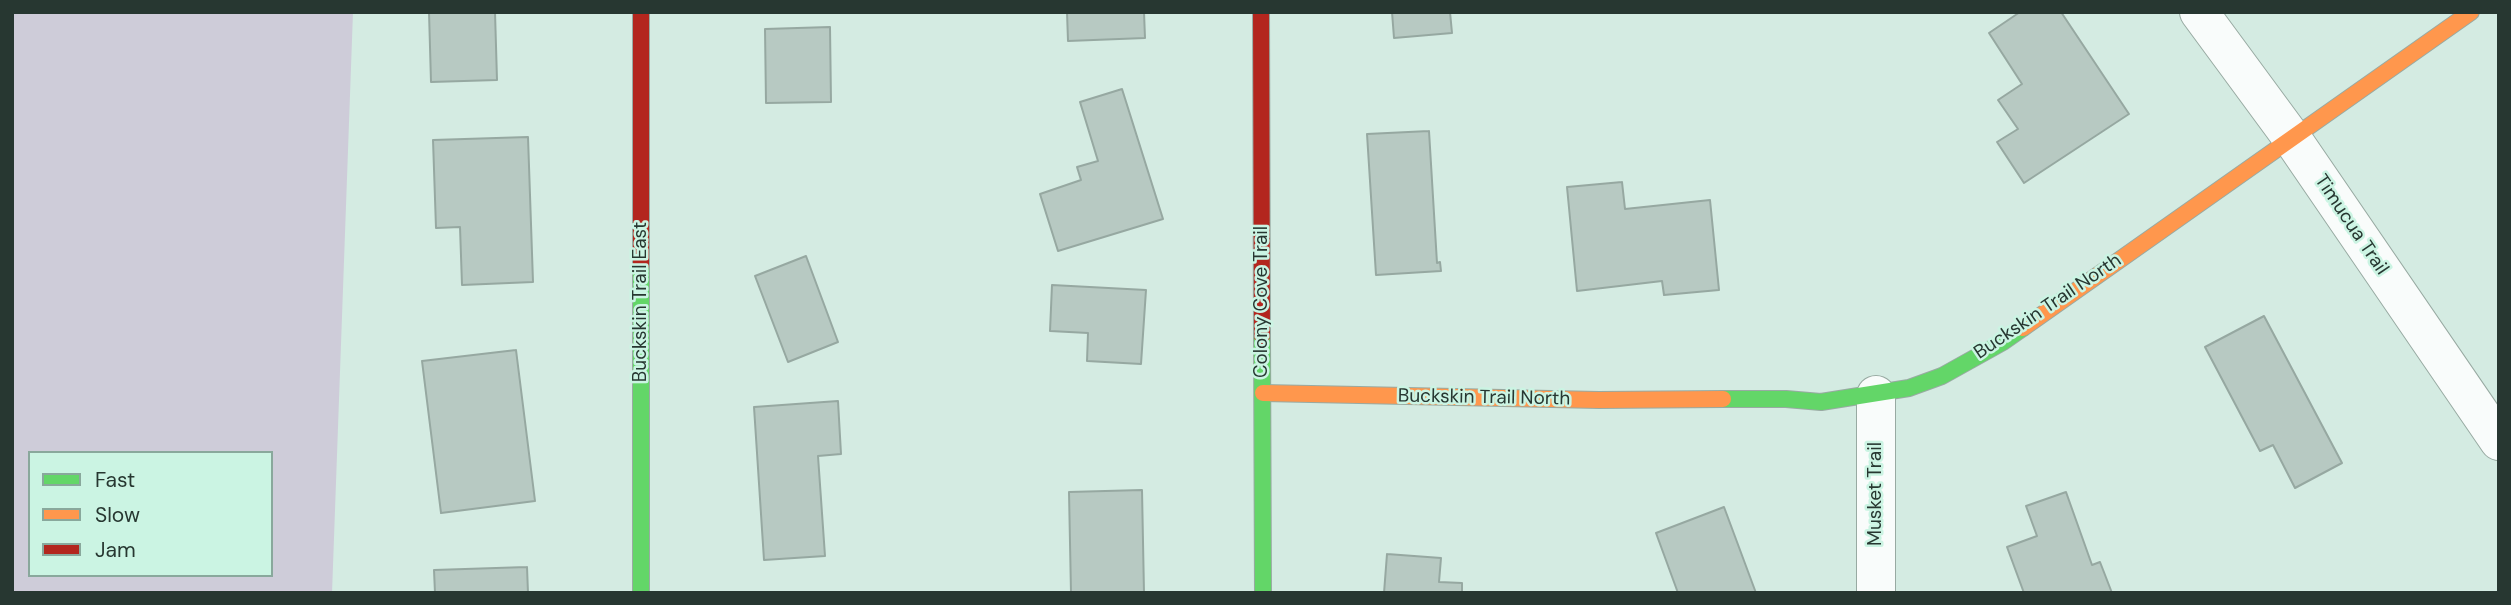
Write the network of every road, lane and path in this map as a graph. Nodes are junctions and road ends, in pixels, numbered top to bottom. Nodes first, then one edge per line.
1 (641, 12) edge
2 (1261, 12) edge
3 (2199, 12) edge
4 (2471, 12) edge
5 (2291, 137) junction
6 (1263, 393) junction
7 (1876, 395) junction
8 (2499, 441) edge
9 (641, 593) edge
10 (1263, 593) edge
11 (1876, 593) edge

1 - 9 street, Buckskin Trail East
2 - 6 street, Colony Cove Trail
3 - 5 street, Timucua Trail
4 - 5 street, Buckskin Trail North
5 - 7 street, Buckskin Trail North
5 - 8 street, Timucua Trail
6 - 7 street, Buckskin Trail North
6 - 10 street, Colony Cove Trail
7 - 11 street, Musket Trail

